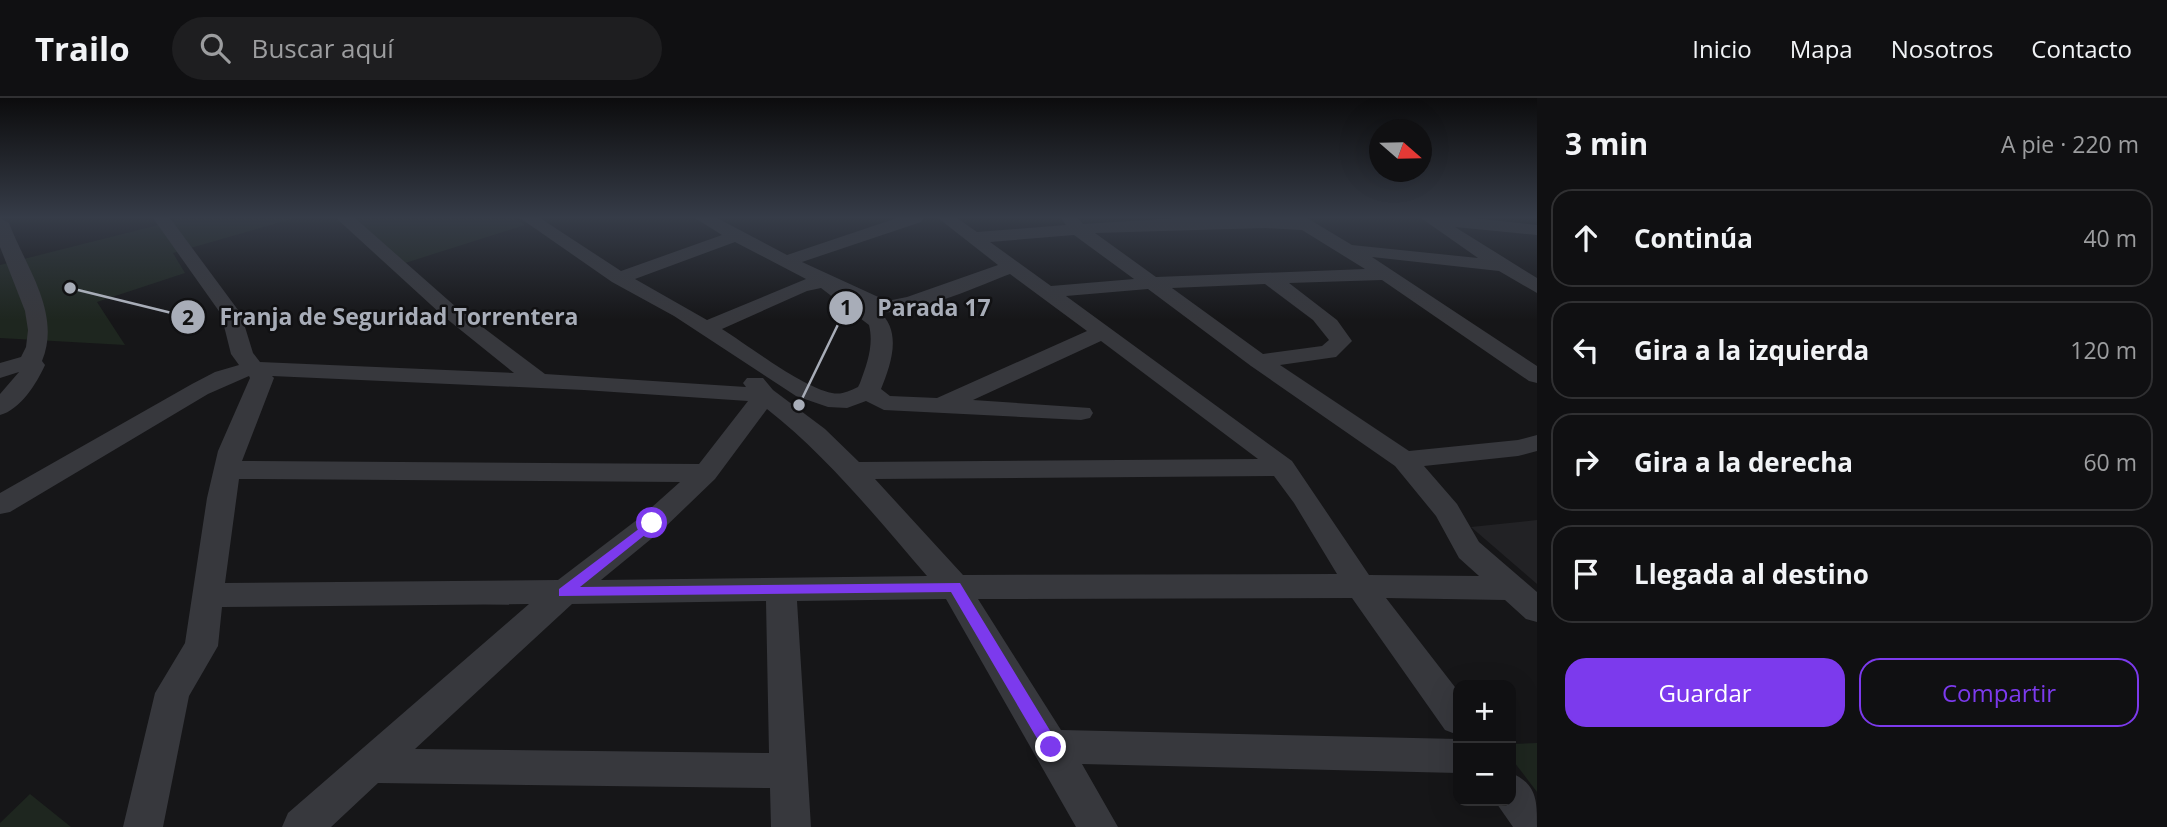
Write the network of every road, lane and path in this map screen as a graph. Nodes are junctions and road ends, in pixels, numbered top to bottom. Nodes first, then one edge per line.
1 (12, 252) edge
2 (185, 252) edge
3 (382, 252) edge
4 (580, 252) edge
5 (691, 252) edge
6 (770, 252) edge
7 (814, 252) edge
8 (991, 252) edge
9 (1111, 252) edge
10 (1350, 252) edge
11 (1373, 252) edge
12 (1481, 252) edge
13 (787, 261) junction
14 (1504, 266) junction
15 (1011, 267) junction
16 (1385, 274) junction
17 (619, 278) junction
18 (1269, 278) junction
19 (825, 282) junction
20 (1150, 283) junction
21 (1537, 287) edge
22 (1046, 292) junction
23 (708, 332) junction
24 (1101, 333) junction
25 (1537, 351) edge
26 (1510, 356) junction
27 (1259, 361) junction
28 (30, 363) junction
29 (252, 368) junction
30 (0, 372) edge
31 (1537, 376) edge
32 (539, 381) junction
33 (869, 391) junction
34 (765, 395) junction
35 (940, 406) junction
36 (0, 408) edge
37 (1081, 413) dead end
38 (1537, 443) edge
39 (1404, 460) junction
40 (1283, 467) junction
41 (227, 470) junction
42 (852, 471) junction
43 (706, 473) junction
44 (0, 505) edge
45 (1360, 585) junction
46 (955, 587) junction
47 (1512, 588) junction
48 (781, 589) junction
49 (564, 593) junction
50 (208, 595) junction
51 (1537, 610) edge
52 (1453, 712) edge
53 (1051, 747) junction
54 (1453, 756) edge
55 (368, 766) junction
56 (790, 771) junction
57 (1516, 798) edge
58 (143, 827) edge
59 (302, 827) edge
60 (791, 827) edge
61 (1098, 827) edge
62 (1537, 827) edge

1 - 28 street
2 - 29 street
3 - 32 street
4 - 17 street
5 - 17 street
6 - 13 street
7 - 13 street
8 - 15 street
9 - 20 street
10 - 16 street
11 - 14 street
12 - 14 street
13 - 19 street
14 - 21 street
15 - 19 street
15 - 22 street
16 - 18 street
16 - 26 street
17 - 23 street
18 - 20 street
18 - 27 street
19 - 23 street
19 - 33 street
20 - 22 street
20 - 27 street
22 - 24 street
23 - 33 street
23 - 34 street
24 - 35 street
24 - 40 street
25 - 26 street
26 - 31 street
27 - 39 street
28 - 30 street
28 - 36 street
29 - 32 street
29 - 41 street
29 - 44 street
32 - 34 street
33 - 35 street
34 - 42 street
34 - 43 street
35 - 37 street
38 - 39 street
39 - 47 street
40 - 42 street
40 - 45 street
41 - 43 street
41 - 50 street
42 - 46 street
43 - 49 street
45 - 46 street
45 - 47 street
45 - 52 street
46 - 48 street
46 - 53 street
47 - 51 street
48 - 49 street
48 - 56 street
49 - 50 street
49 - 55 street
50 - 58 street
53 - 54 street
53 - 61 street
55 - 56 street
55 - 59 street
56 - 60 street
57 - 62 street

